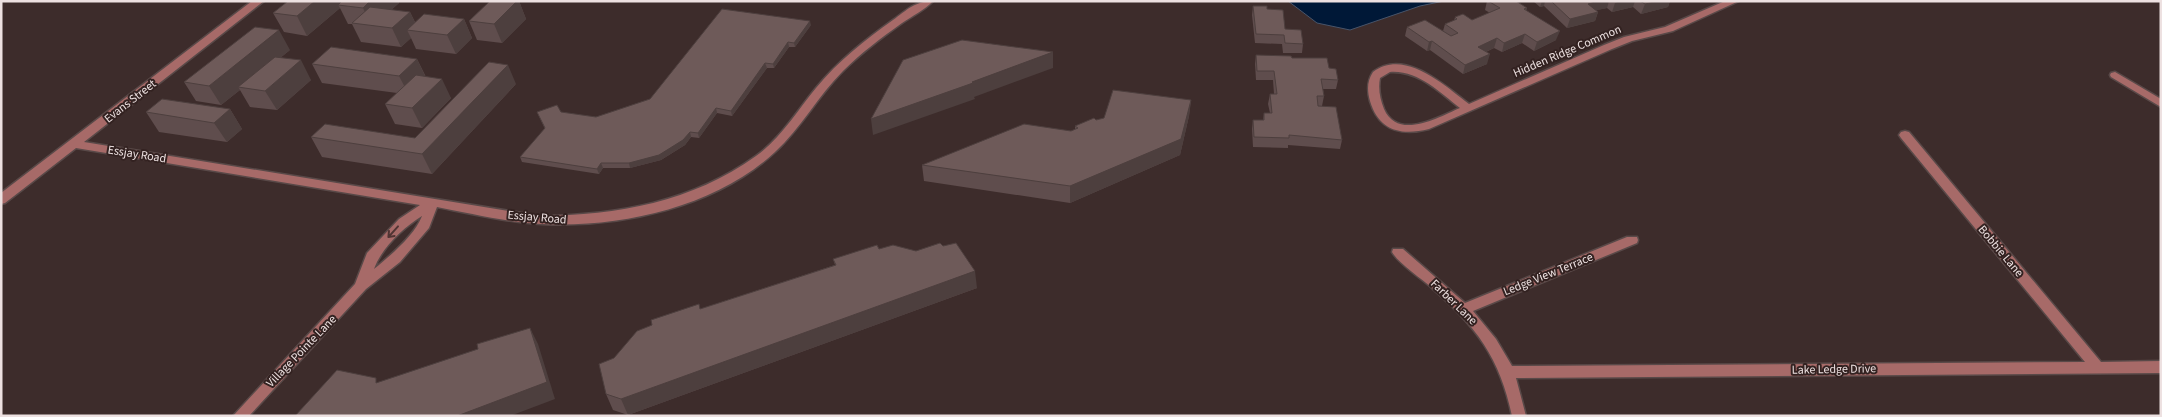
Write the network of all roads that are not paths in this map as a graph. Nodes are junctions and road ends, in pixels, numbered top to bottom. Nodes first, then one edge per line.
1 (259, 1) edge
2 (928, 1) edge
3 (1734, 1) edge
4 (2115, 75) dead end
5 (2161, 104) edge
6 (1468, 108) junction
7 (1904, 135) dead end
8 (74, 144) junction
9 (1, 200) edge
10 (432, 203) junction
11 (1632, 240) dead end
12 (1398, 252) dead end
13 (361, 286) junction
14 (1465, 308) junction
15 (2097, 367) junction
16 (2161, 367) edge
17 (1507, 372) junction
18 (240, 416) edge
19 (1519, 416) edge

1 - 8 street, Evans Street
2 - 10 street, Essjay Road
3 - 6 street, Hidden Ridge Common
4 - 5 street
6 - 6 street, Hidden Ridge Common
7 - 15 street, Bobbie Lane
8 - 9 street, Evans Street
8 - 10 street, Essjay Road
10 - 13 street, Village Pointe Lane
10 -> 13 street, Village Pointe Lane
11 - 14 street, Ledge View Terrace
12 - 14 street, Farber Lane
13 - 18 street, Village Pointe Lane
14 - 17 street, Farber Lane
15 - 16 street, Lake Ledge Drive
15 - 17 street, Lake Ledge Drive
17 - 19 street, Farber Lane

